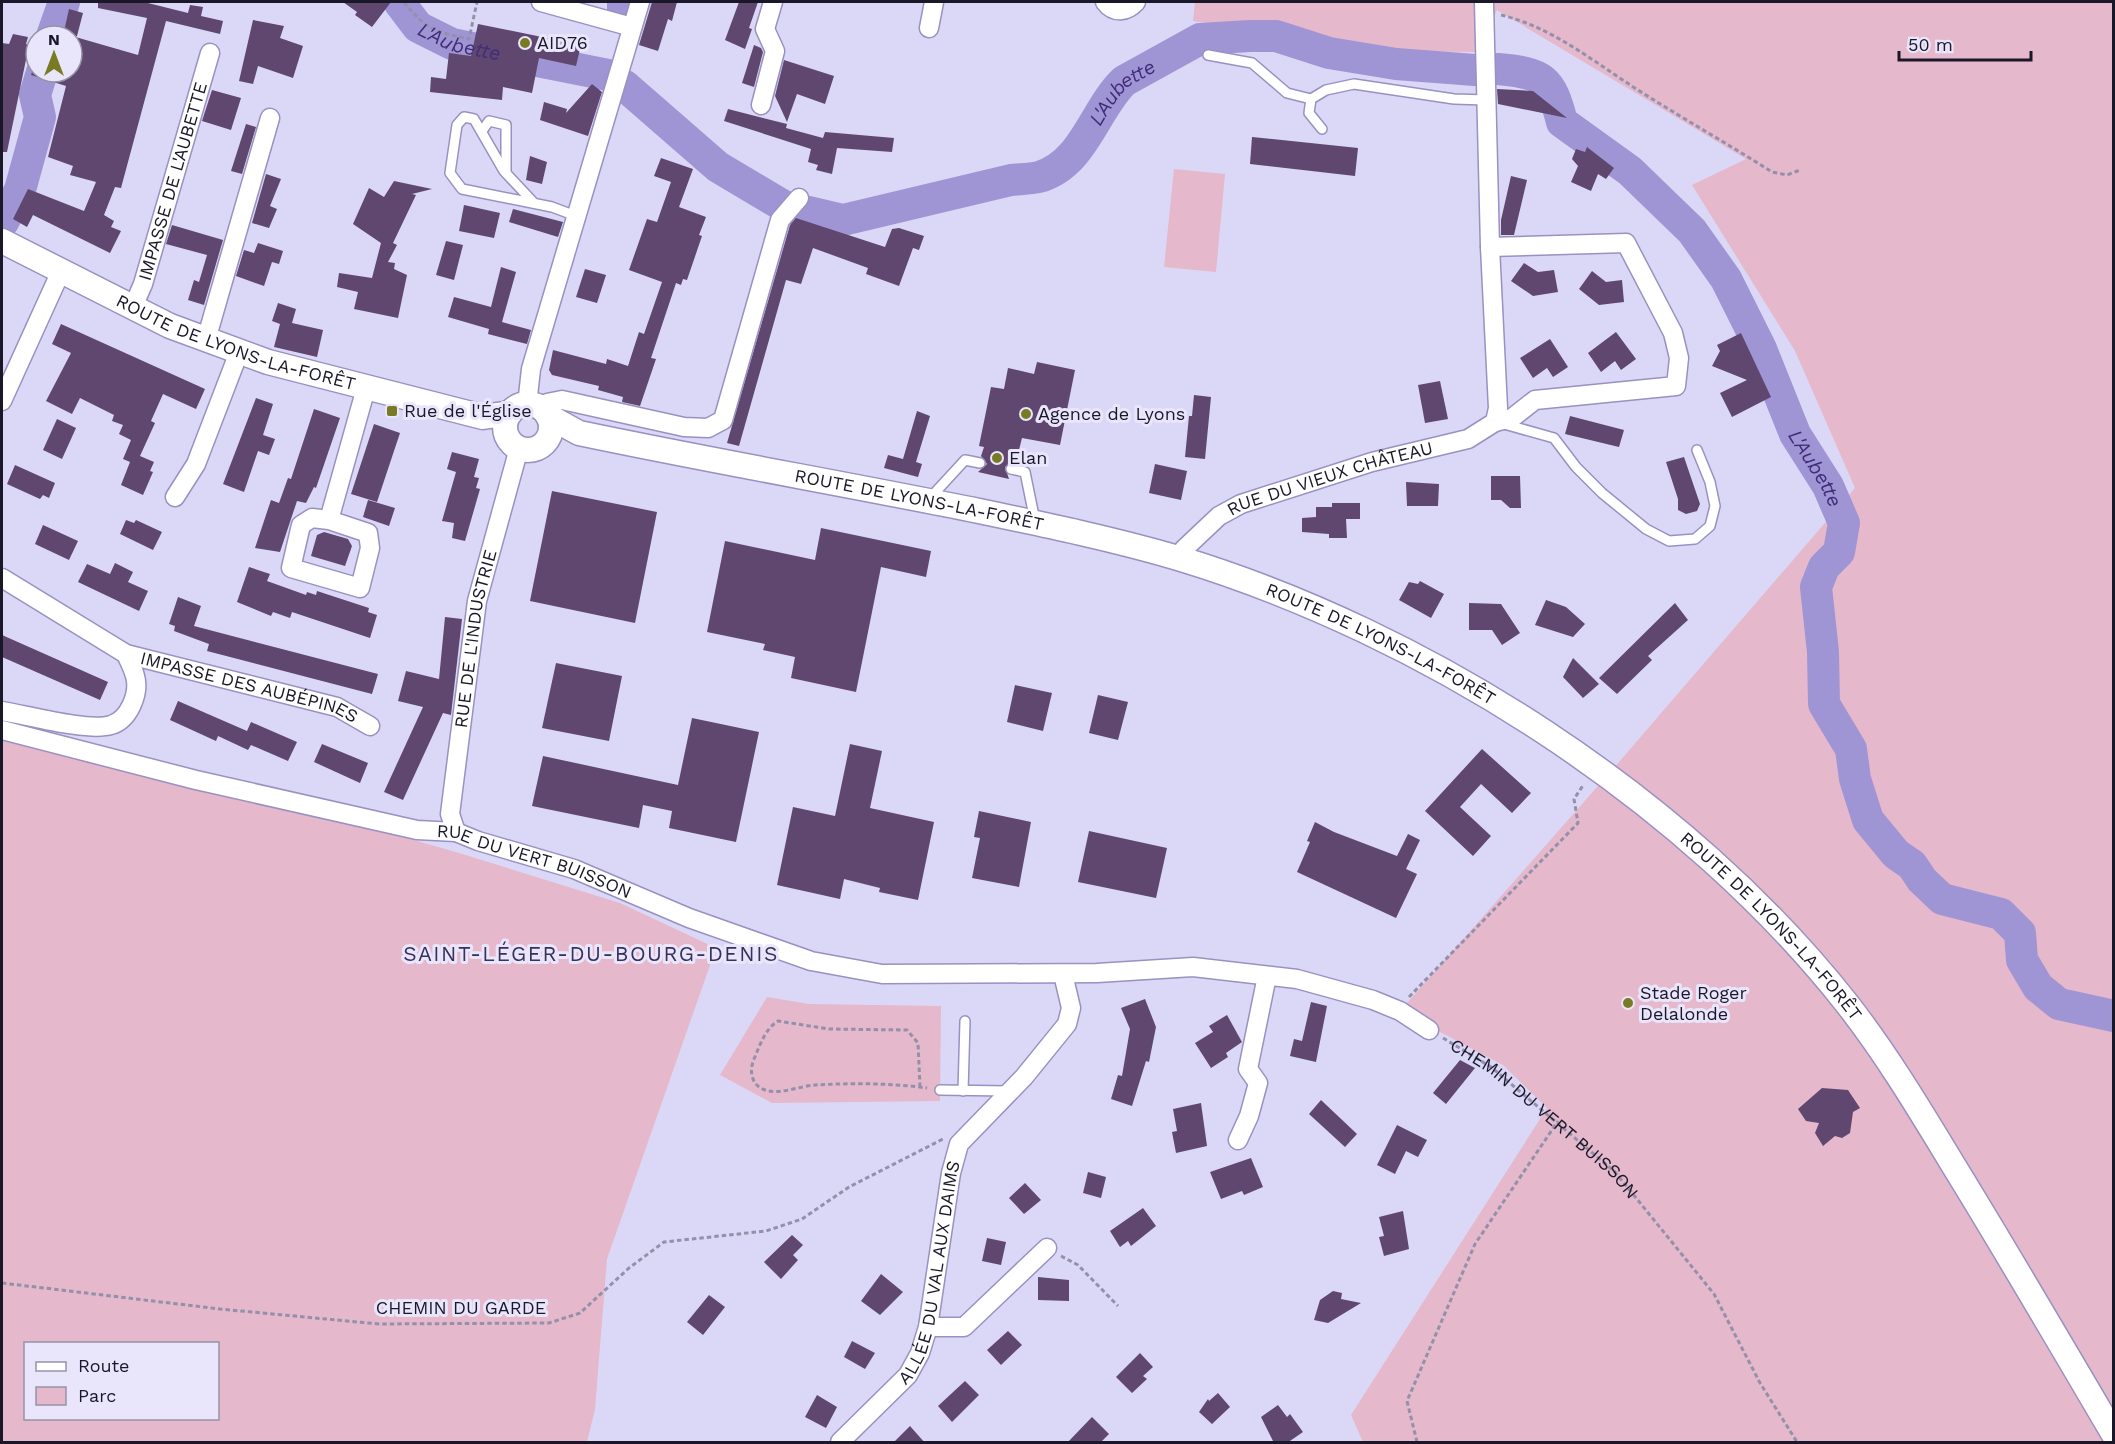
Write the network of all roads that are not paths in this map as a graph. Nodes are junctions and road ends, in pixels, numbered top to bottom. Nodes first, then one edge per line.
1 (541, 2) edge
2 (640, 2) edge
3 (773, 2) edge
4 (934, 2) edge
5 (1105, 2) edge
6 (1136, 2) edge
7 (1484, 7) edge
8 (632, 27) junction
9 (929, 28) dead end
10 (210, 53) dead end
11 (1208, 55) dead end
12 (1311, 99) junction
13 (1486, 100) junction
14 (761, 105) dead end
15 (270, 118) dead end
16 (1322, 129) dead end
17 (482, 131) junction
18 (506, 173) junction
19 (799, 198) dead end
20 (534, 203) junction
21 (576, 216) junction
22 (1490, 247) junction
23 (5, 248) edge
24 (61, 271) junction
25 (133, 307) junction
26 (206, 340) junction
27 (238, 352) junction
28 (366, 388) junction
29 (2, 401) edge
30 (1495, 422) junction
31 (528, 423) junction
32 (1697, 450) dead end
33 (980, 463) dead end
34 (1011, 470) dead end
35 (175, 497) dead end
36 (928, 501) junction
37 (329, 520) junction
38 (1036, 523) junction
39 (1179, 559) junction
40 (2, 578) edge
41 (126, 654) junction
42 (2, 711) edge
43 (370, 726) dead end
44 (2, 729) edge
45 (456, 832) junction
46 (1063, 974) junction
47 (1267, 976) junction
48 (965, 1021) dead end
49 (1429, 1030) road end
50 (940, 1090) road end
51 (963, 1091) junction
52 (1010, 1091) junction
53 (1238, 1140) dead end
54 (1047, 1248) road end
55 (928, 1327) junction
56 (2114, 1435) edge
57 (840, 1443) edge

1 - 8 street
2 - 8 street
3 - 14 street
4 - 9 street
5 - 6 street
7 - 13 street
8 - 21 street
10 - 25 street, IMPASSE DE L'AUBETTE
11 - 12 lane
12 - 13 lane
12 - 16 lane
13 - 22 street
15 - 26 street
17 - 18 lane
17 - 18 lane
17 - 20 lane
18 - 20 lane
19 - 31 street
20 - 21 lane
21 - 31 street
22 - 30 street
22 - 30 street, RUE DU VIEUX CHÂTEAU
23 - 24 main road, ROUTE DE LYONS-LA-FORÊT
24 - 25 main road, ROUTE DE LYONS-LA-FORÊT
24 - 29 street
25 - 26 main road, ROUTE DE LYONS-LA-FORÊT
26 - 27 main road, ROUTE DE LYONS-LA-FORÊT
27 - 28 main road, ROUTE DE LYONS-LA-FORÊT
27 - 35 street
28 - 31 main road, ROUTE DE LYONS-LA-FORÊT
28 - 37 street
30 - 32 lane
30 - 39 street, RUE DU VIEUX CHÂTEAU
31 - 36 main road, ROUTE DE LYONS-LA-FORÊT
31 - 45 street, RUE DE L'INDUSTRIE
33 - 36 lane
34 - 38 lane
36 - 38 main road, ROUTE DE LYONS-LA-FORÊT
37 - 37 street
38 - 39 main road, ROUTE DE LYONS-LA-FORÊT
39 - 56 main road, ROUTE DE LYONS-LA-FORÊT
40 - 41 street, IMPASSE DES AUBÉPINES
41 - 42 street
41 - 43 street, IMPASSE DES AUBÉPINES
44 - 45 street, RUE DU VERT BUISSON
45 - 46 street, RUE DU VERT BUISSON
46 - 47 street, CHEMIN DU VERT BUISSON
46 - 52 street, ALLÉE DU VAL AUX DAIMS
47 - 49 street, CHEMIN DU VERT BUISSON
47 - 53 street
48 - 51 lane
50 - 51 lane
51 - 52 lane
52 - 55 street, ALLÉE DU VAL AUX DAIMS
54 - 55 street
55 - 57 street, ALLÉE DU VAL AUX DAIMS

